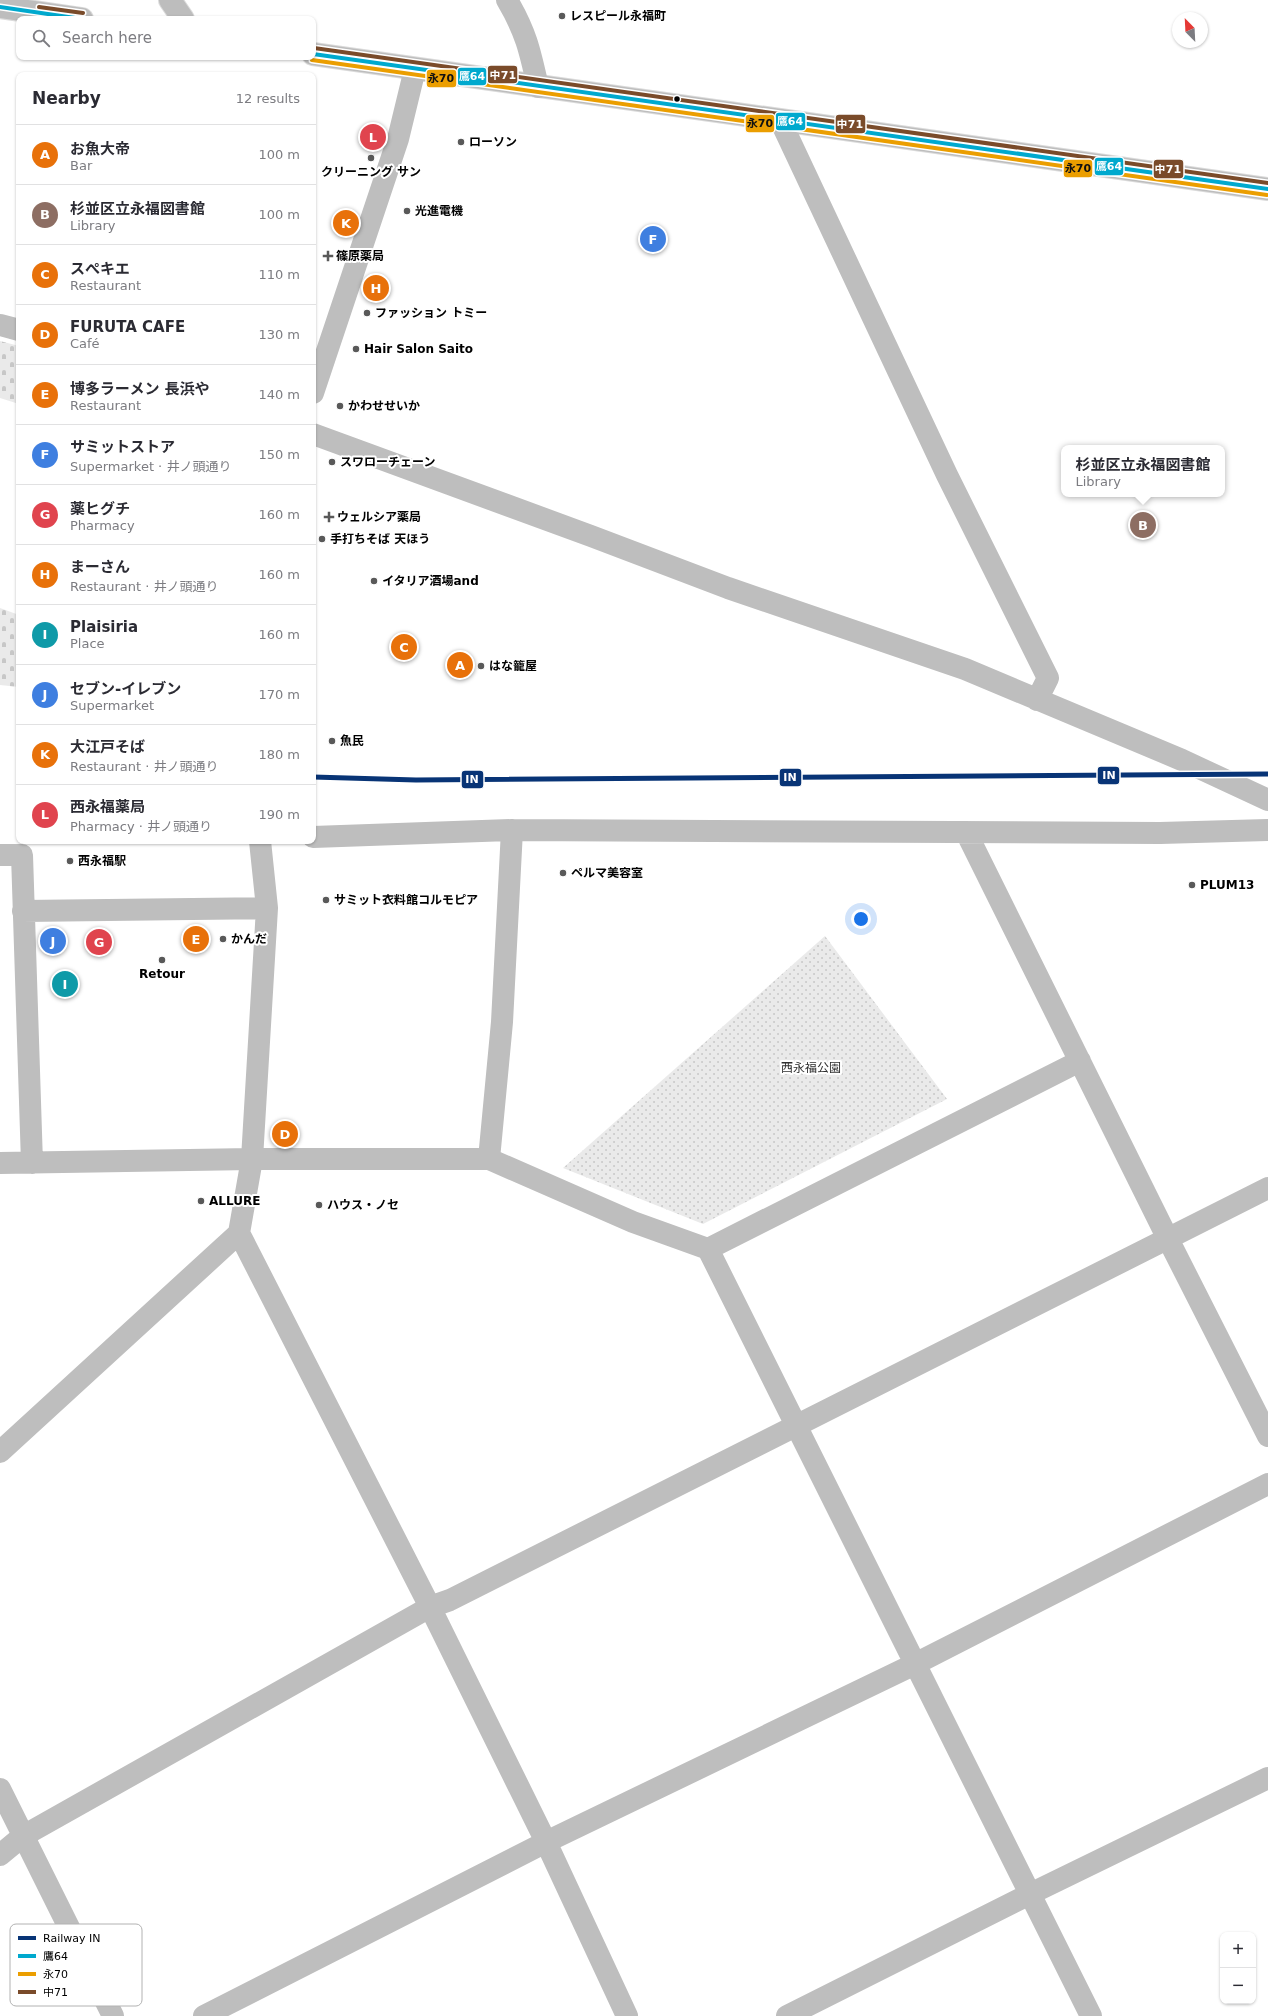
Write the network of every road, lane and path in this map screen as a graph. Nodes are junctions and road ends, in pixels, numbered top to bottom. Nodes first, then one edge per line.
1 (170, 0) edge
2 (507, 0) edge
3 (44, 6) edge
4 (0, 7) edge
5 (73, 16) edge
6 (181, 16) edge
7 (316, 54) edge
8 (415, 69) junction
9 (538, 87) junction
10 (780, 120) junction
11 (1268, 189) edge
12 (0, 325) edge
13 (16, 329) edge
14 (316, 384) edge
15 (316, 435) edge
16 (1037, 700) junction
17 (1268, 800) edge
18 (512, 830) junction
19 (1268, 830) edge
20 (966, 832) junction
21 (316, 837) edge
22 (260, 844) edge
23 (0, 854) edge
24 (267, 908) junction
25 (23, 911) junction
26 (1080, 1061) junction
27 (252, 1158) junction
28 (489, 1158) junction
29 (0, 1163) edge
30 (32, 1163) junction
31 (1268, 1188) edge
32 (239, 1233) junction
33 (1167, 1238) junction
34 (708, 1249) junction
35 (795, 1425) junction
36 (1268, 1436) edge
37 (0, 1452) edge
38 (1268, 1484) edge
39 (430, 1608) junction
40 (915, 1664) junction
41 (1268, 1778) edge
42 (0, 1789) edge
43 (22, 1836) junction
44 (546, 1842) junction
45 (0, 1855) edge
46 (1030, 1894) junction
47 (66, 1924) edge
48 (108, 2006) edge
49 (113, 2016) edge
50 (204, 2016) edge
51 (627, 2016) edge
52 (788, 2016) edge
53 (1090, 2016) edge

1 - 6 main road
2 - 9 street
3 - 4 main road
3 - 5 main road
7 - 8 main road
8 - 9 main road
8 - 14 street
9 - 10 main road
10 - 11 main road
10 - 16 street
12 - 13 street
15 - 16 street
16 - 17 street
18 - 20 street
18 - 21 street
18 - 28 street
19 - 20 street
20 - 26 street
22 - 24 street
23 - 25 street
24 - 25 street
24 - 27 street
25 - 30 street
26 - 33 street
26 - 34 street
27 - 28 street
27 - 30 street
27 - 32 street
28 - 34 street
29 - 30 street
31 - 33 street
32 - 37 street
32 - 39 street
33 - 35 street
33 - 36 street
34 - 35 street
35 - 39 street
35 - 40 street
38 - 40 street
39 - 43 street
39 - 44 street
40 - 44 street
40 - 46 street
41 - 46 street
42 - 43 street
43 - 45 street
43 - 47 street
44 - 50 street
44 - 51 street
46 - 52 street
46 - 53 street
48 - 49 street

